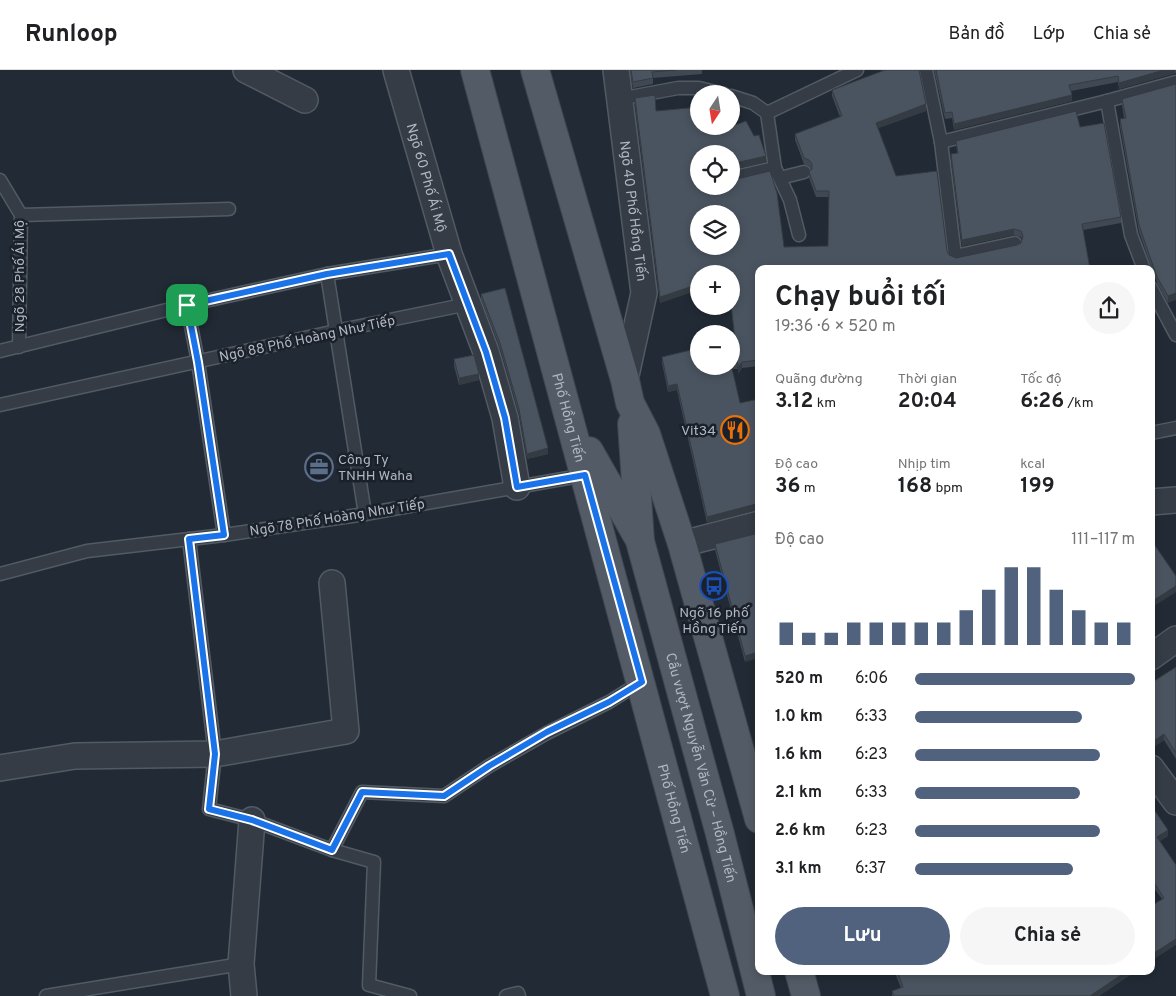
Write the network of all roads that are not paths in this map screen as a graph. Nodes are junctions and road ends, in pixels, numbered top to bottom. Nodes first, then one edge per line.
1 (246, 70) edge
2 (396, 70) edge
3 (475, 70) edge
4 (535, 70) edge
5 (616, 70) edge
6 (858, 70) edge
7 (926, 70) edge
8 (1176, 82) edge
9 (690, 88) edge
10 (619, 99) junction
11 (740, 99) edge
12 (305, 100) dead end
13 (1107, 101) junction
14 (768, 112) junction
15 (941, 142) junction
16 (804, 172) dead end
17 (778, 173) junction
18 (740, 177) edge
19 (0, 180) edge
20 (229, 209) dead end
21 (21, 215) junction
22 (799, 235) dead end
23 (1015, 243) edge
24 (449, 254) junction
25 (1142, 265) edge
26 (327, 274) junction
27 (1155, 296) edge
28 (468, 304) junction
29 (187, 305) junction
30 (336, 331) junction
31 (1176, 335) edge
32 (19, 347) junction
33 (0, 351) edge
34 (198, 362) junction
35 (628, 392) junction
36 (0, 405) edge
37 (570, 418) junction
38 (1176, 428) edge
39 (1155, 432) edge
40 (585, 475) junction
41 (517, 487) junction
42 (1176, 500) edge
43 (1155, 502) edge
44 (365, 514) junction
45 (755, 525) edge
46 (224, 535) junction
47 (189, 539) junction
48 (640, 541) junction
49 (682, 544) junction
50 (0, 574) edge
51 (332, 583) dead end
52 (1176, 639) edge
53 (1155, 654) edge
54 (642, 682) junction
55 (215, 754) junction
56 (0, 768) edge
57 (1155, 773) edge
58 (1176, 802) edge
59 (755, 804) edge
60 (252, 820) junction
61 (332, 850) junction
62 (241, 964) junction
63 (755, 972) edge
64 (756, 975) edge
65 (801, 975) edge
66 (46, 996) edge
67 (244, 996) edge
68 (410, 996) edge
69 (725, 996) edge
70 (761, 996) edge
71 (806, 996) edge

1 - 12 street
2 - 24 street, Ngõ 60 Phố Ái Mộ
3 - 37 main road, Phố Hồng Tiến
4 - 35 main road
5 - 10 street, Ngõ 40 Phố Hồng Tiến
6 - 14 lane
7 - 15 lane
8 - 13 lane
9 - 10 lane
10 - 35 street, Ngõ 40 Phố Hồng Tiến
11 - 14 lane
13 - 15 lane
13 - 25 lane
14 - 17 lane
15 - 23 lane
16 - 17 lane
17 - 18 lane
17 - 22 lane
19 - 21 lane, Ngõ 28 Phố Ái Mộ
20 - 21 lane
21 - 32 lane, Ngõ 28 Phố Ái Mộ
24 - 26 lane
24 - 28 street, Ngõ 60 Phố Ái Mộ
26 - 29 lane
26 - 30 lane
27 - 31 lane
28 - 30 lane, Ngõ 88 Phố Hoàng Như Tiếp
28 - 41 street, Ngõ 60 Phố Ái Mộ
29 - 32 lane
29 - 34 lane
30 - 34 lane, Ngõ 88 Phố Hoàng Như Tiếp
30 - 44 lane
32 - 33 lane
34 - 36 lane, Ngõ 88 Phố Hoàng Như Tiếp
34 - 46 lane
35 - 48 main road
35 - 49 main road
37 - 40 main road, Phố Hồng Tiến
37 - 48 main road
38 - 39 lane
40 - 41 lane, Ngõ 78 Phố Hoàng Như Tiếp
40 - 54 main road, Phố Hồng Tiến
41 - 44 lane, Ngõ 78 Phố Hoàng Như Tiếp
42 - 43 street
44 - 46 lane, Ngõ 78 Phố Hoàng Như Tiếp
45 - 49 street
46 - 47 lane, Ngõ 78 Phố Hoàng Như Tiếp
47 - 50 lane, Ngõ 78 Phố Hoàng Như Tiếp
47 - 55 lane
48 - 63 main road, Cầu vượt Nguyễn Văn Cừ – Hồng Tiến
49 - 59 main road
51 - 55 street
52 - 53 street
54 - 61 lane
54 - 69 main road, Phố Hồng Tiến
55 - 56 street
55 - 60 lane
57 - 58 street
60 - 61 lane
60 - 62 street
61 - 68 lane
62 - 66 lane
62 - 67 street
64 - 70 main road, Cầu vượt Nguyễn Văn Cừ – Hồng Tiến
65 - 71 main road

